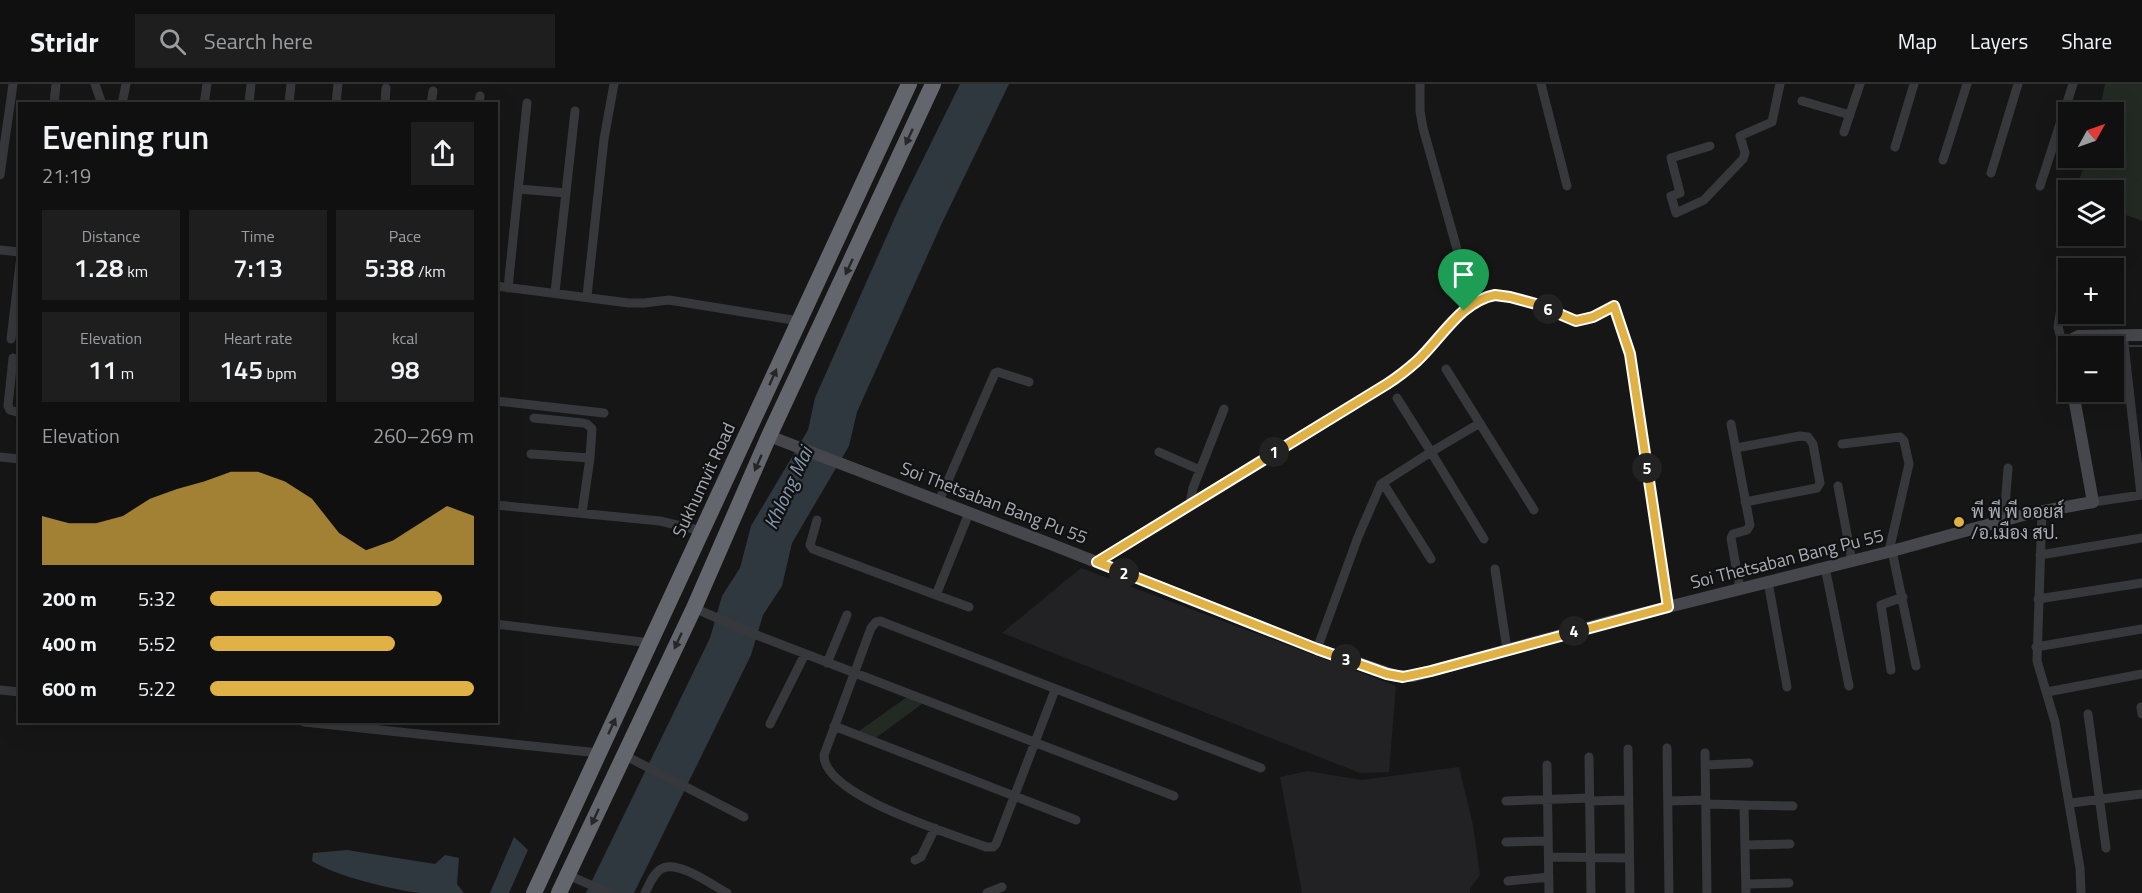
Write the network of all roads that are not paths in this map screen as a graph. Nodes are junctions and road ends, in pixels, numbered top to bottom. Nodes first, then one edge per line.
1 (14, 84) edge
2 (56, 84) edge
3 (95, 84) edge
4 (126, 84) edge
5 (204, 84) edge
6 (251, 84) edge
7 (291, 84) edge
8 (338, 84) edge
9 (614, 84) edge
10 (909, 84) edge
11 (933, 84) edge
12 (1420, 84) edge
13 (1541, 84) edge
14 (1780, 84) edge
15 (1860, 84) edge
16 (1914, 84) edge
17 (1967, 84) edge
18 (2018, 84) edge
19 (2073, 84) edge
20 (386, 87) dead end
21 (432, 91) dead end
22 (1802, 101) dead end
23 (54, 102) edge
24 (101, 102) edge
25 (122, 102) edge
26 (204, 102) edge
27 (249, 102) edge
28 (289, 102) edge
29 (336, 102) edge
30 (384, 102) edge
31 (431, 102) edge
32 (527, 103) dead end
33 (575, 111) dead end
34 (1850, 115) junction
35 (1844, 132) dead end
36 (1710, 146) dead end
37 (1895, 147) dead end
38 (1943, 160) dead end
39 (1991, 173) dead end
40 (0, 175) edge
41 (1567, 186) dead end
42 (2040, 186) dead end
43 (519, 189) junction
44 (566, 194) junction
45 (854, 205) junction
46 (873, 214) junction
47 (0, 250) edge
48 (18, 252) edge
49 (18, 281) edge
50 (498, 286) edge
51 (508, 288) junction
52 (555, 292) junction
53 (587, 296) junction
54 (1464, 311) junction
55 (799, 321) junction
56 (2142, 335) edge
57 (11, 339) dead end
58 (2124, 342) joint
59 (13, 358) dead end
60 (1446, 369) dead end
61 (1029, 382) dead end
62 (1397, 398) dead end
63 (498, 401) edge
64 (2075, 402) edge
65 (1224, 410) dead end
66 (18, 412) edge
67 (604, 413) dead end
68 (534, 418) dead end
69 (1480, 423) junction
70 (1731, 424) dead end
71 (769, 436) junction
72 (1842, 444) dead end
73 (1736, 448) junction
74 (1159, 452) dead end
75 (1431, 452) junction
76 (531, 454) dead end
77 (0, 457) edge
78 (590, 458) junction
79 (18, 459) edge
80 (2008, 468) dead end
81 (1200, 470) junction
82 (1383, 483) junction
83 (1838, 486) dead end
84 (2141, 495) edge
85 (939, 501) junction
86 (1745, 502) junction
87 (2093, 502) junction
88 (1190, 504) junction
89 (498, 505) edge
90 (1534, 510) dead end
91 (2042, 511) junction
92 (582, 513) junction
93 (969, 513) junction
94 (817, 520) dead end
95 (2004, 520) junction
96 (702, 531) junction
97 (2142, 538) edge
98 (1484, 539) dead end
99 (1891, 551) junction
100 (2040, 555) junction
101 (1431, 559) dead end
102 (1852, 561) junction
103 (1097, 562) junction
104 (1825, 567) junction
105 (1495, 569) dead end
106 (1768, 582) junction
107 (2142, 583) edge
108 (1740, 589) junction
109 (936, 595) junction
110 (1903, 597) junction
111 (2038, 598) junction
112 (969, 607) dead end
113 (1668, 607) junction
114 (702, 611) junction
115 (847, 615) dead end
116 (498, 624) edge
117 (2142, 628) edge
118 (650, 643) junction
119 (2036, 647) junction
120 (1317, 649) junction
121 (1507, 650) junction
122 (805, 654) junction
123 (827, 663) junction
124 (1916, 666) dead end
125 (1891, 670) dead end
126 (854, 673) junction
127 (2142, 674) edge
128 (1787, 687) dead end
129 (1849, 687) dead end
130 (0, 690) edge
131 (1056, 690) junction
132 (18, 692) edge
133 (2047, 692) junction
134 (2088, 714) dead end
135 (314, 723) edge
136 (770, 724) dead end
137 (834, 726) junction
138 (1034, 743) junction
139 (1667, 748) dead end
140 (1628, 749) dead end
141 (600, 753) junction
142 (1705, 753) dead end
143 (624, 755) junction
144 (1589, 757) dead end
145 (1749, 763) dead end
146 (1547, 765) dead end
147 (1705, 765) junction
148 (1261, 768) dead end
149 (2142, 794) edge
150 (1014, 796) junction
151 (1174, 796) dead end
152 (1590, 799) junction
153 (1548, 800) junction
154 (1629, 800) junction
155 (2100, 800) junction
156 (1506, 801) dead end
157 (1668, 801) junction
158 (1706, 802) junction
159 (2071, 803) junction
160 (1744, 805) junction
161 (1793, 806) dead end
162 (744, 817) dead end
163 (1076, 820) dead end
164 (936, 828) junction
165 (1548, 841) junction
166 (1506, 842) dead end
167 (1790, 844) dead end
168 (1745, 845) junction
169 (2106, 848) dead end
170 (1549, 857) junction
171 (1590, 858) junction
172 (1629, 858) junction
173 (915, 860) dead end
174 (568, 875) junction
175 (1549, 878) junction
176 (1508, 880) dead end
177 (1789, 883) dead end
178 (1002, 887) dead end
179 (1746, 889) edge
180 (534, 893) edge
181 (560, 893) edge
182 (609, 893) edge
183 (645, 893) edge
184 (727, 893) edge
185 (987, 893) edge
186 (1550, 893) edge
187 (1591, 893) edge
188 (1630, 893) edge
189 (1669, 893) edge
190 (1707, 893) edge
191 (2081, 893) edge

1 - 40 street
2 - 23 street
3 - 24 street
4 - 25 street
5 - 26 street
6 - 27 street
7 - 28 street
8 - 29 street
9 - 53 street
10 - 45 highway, Sukhumvit Road
11 -> 46 highway
12 - 54 street
13 - 41 street
14 - 36 street
15 - 34 street
16 - 37 street
17 - 38 street
18 - 39 street
19 - 42 street
20 - 30 street
21 - 31 street
22 - 34 street
32 - 43 street
33 - 44 street
34 - 35 street
43 - 44 street
43 - 51 street
44 - 52 street
45 - 46 highway
45 - 55 highway, Sukhumvit Road
46 -> 71 highway
47 - 48 street
49 - 57 street
50 - 51 street
51 - 52 street
52 - 53 street
53 - 55 street
54 - 88 street
54 - 113 street
96 -> 55 highway, Sukhumvit Road
56 - 58 street
58 - 84 street
59 - 66 street
60 - 69 street
61 - 85 street
62 - 75 street
63 - 67 street
64 - 87 street
65 - 81 street
68 - 78 street
69 - 75 street
69 - 90 street
70 - 73 street
71 - 85 street, Soi Thetsaban Bang Pu 55
71 -> 114 highway
72 - 99 street
73 - 86 street
73 - 86 street
74 - 81 street
75 - 82 street
75 - 98 street
76 - 78 street
77 - 79 street
78 - 92 street
80 - 95 street
81 - 88 street
82 - 101 street
82 - 120 street
83 - 102 street
84 - 87 street, Soi Thetsaban Bang Pu 55
85 - 93 street, Soi Thetsaban Bang Pu 55
86 - 108 street
87 - 91 street, Soi Thetsaban Bang Pu 55
88 - 103 street
89 - 92 street
91 - 95 street, Soi Thetsaban Bang Pu 55
91 - 100 street
92 - 96 street
93 - 103 street, Soi Thetsaban Bang Pu 55
93 - 109 street
94 - 109 street
95 - 99 street, Soi Thetsaban Bang Pu 55
96 - 118 highway, Sukhumvit Road
97 - 100 street
99 - 102 street, Soi Thetsaban Bang Pu 55
99 - 110 street
100 - 111 street
102 - 104 street, Soi Thetsaban Bang Pu 55
103 - 120 street, Soi Thetsaban Bang Pu 55
104 - 106 street, Soi Thetsaban Bang Pu 55
104 - 129 street
105 - 121 street
106 - 108 street, Soi Thetsaban Bang Pu 55
106 - 128 street
107 - 111 street
108 - 113 street, Soi Thetsaban Bang Pu 55
109 - 112 street
110 - 124 street
110 - 125 street
111 - 119 street
113 - 121 street, Soi Thetsaban Bang Pu 55
114 - 122 street
114 -> 143 highway
115 - 123 street
116 - 118 street
117 - 119 street
141 -> 118 highway, Sukhumvit Road
119 - 133 street
120 - 121 street, Soi Thetsaban Bang Pu 55
122 - 123 street
122 - 136 street
123 - 126 street
126 - 131 street
126 - 137 street
126 - 138 street
127 - 133 street
130 - 132 street
131 - 138 street
131 - 148 street
133 - 159 street
134 - 155 street
135 - 141 street
137 - 150 street
137 - 164 street
138 - 150 street
138 - 151 street
139 - 157 street
140 - 154 street
141 - 180 highway, Sukhumvit Road
142 - 147 street
143 - 162 street
143 -> 174 highway
144 - 152 street
145 - 147 street
146 - 153 street
147 - 158 street
149 - 155 street
150 - 163 street
150 - 164 street
152 - 153 street
152 - 154 street
152 - 171 street
153 - 156 street
153 - 165 street
154 - 172 street
155 - 159 street
155 - 169 street
157 - 158 street
157 - 189 street
158 - 160 street
158 - 190 street
159 - 191 street
160 - 161 street
160 - 168 street
164 - 173 street
165 - 166 street
165 - 170 street
167 - 168 street
168 - 179 street
170 - 171 street
170 - 175 street
171 - 172 street
171 - 187 street
172 - 188 street
174 - 181 highway
174 - 182 street
175 - 176 street
175 - 186 street
177 - 179 street
178 - 185 street
183 - 184 street

